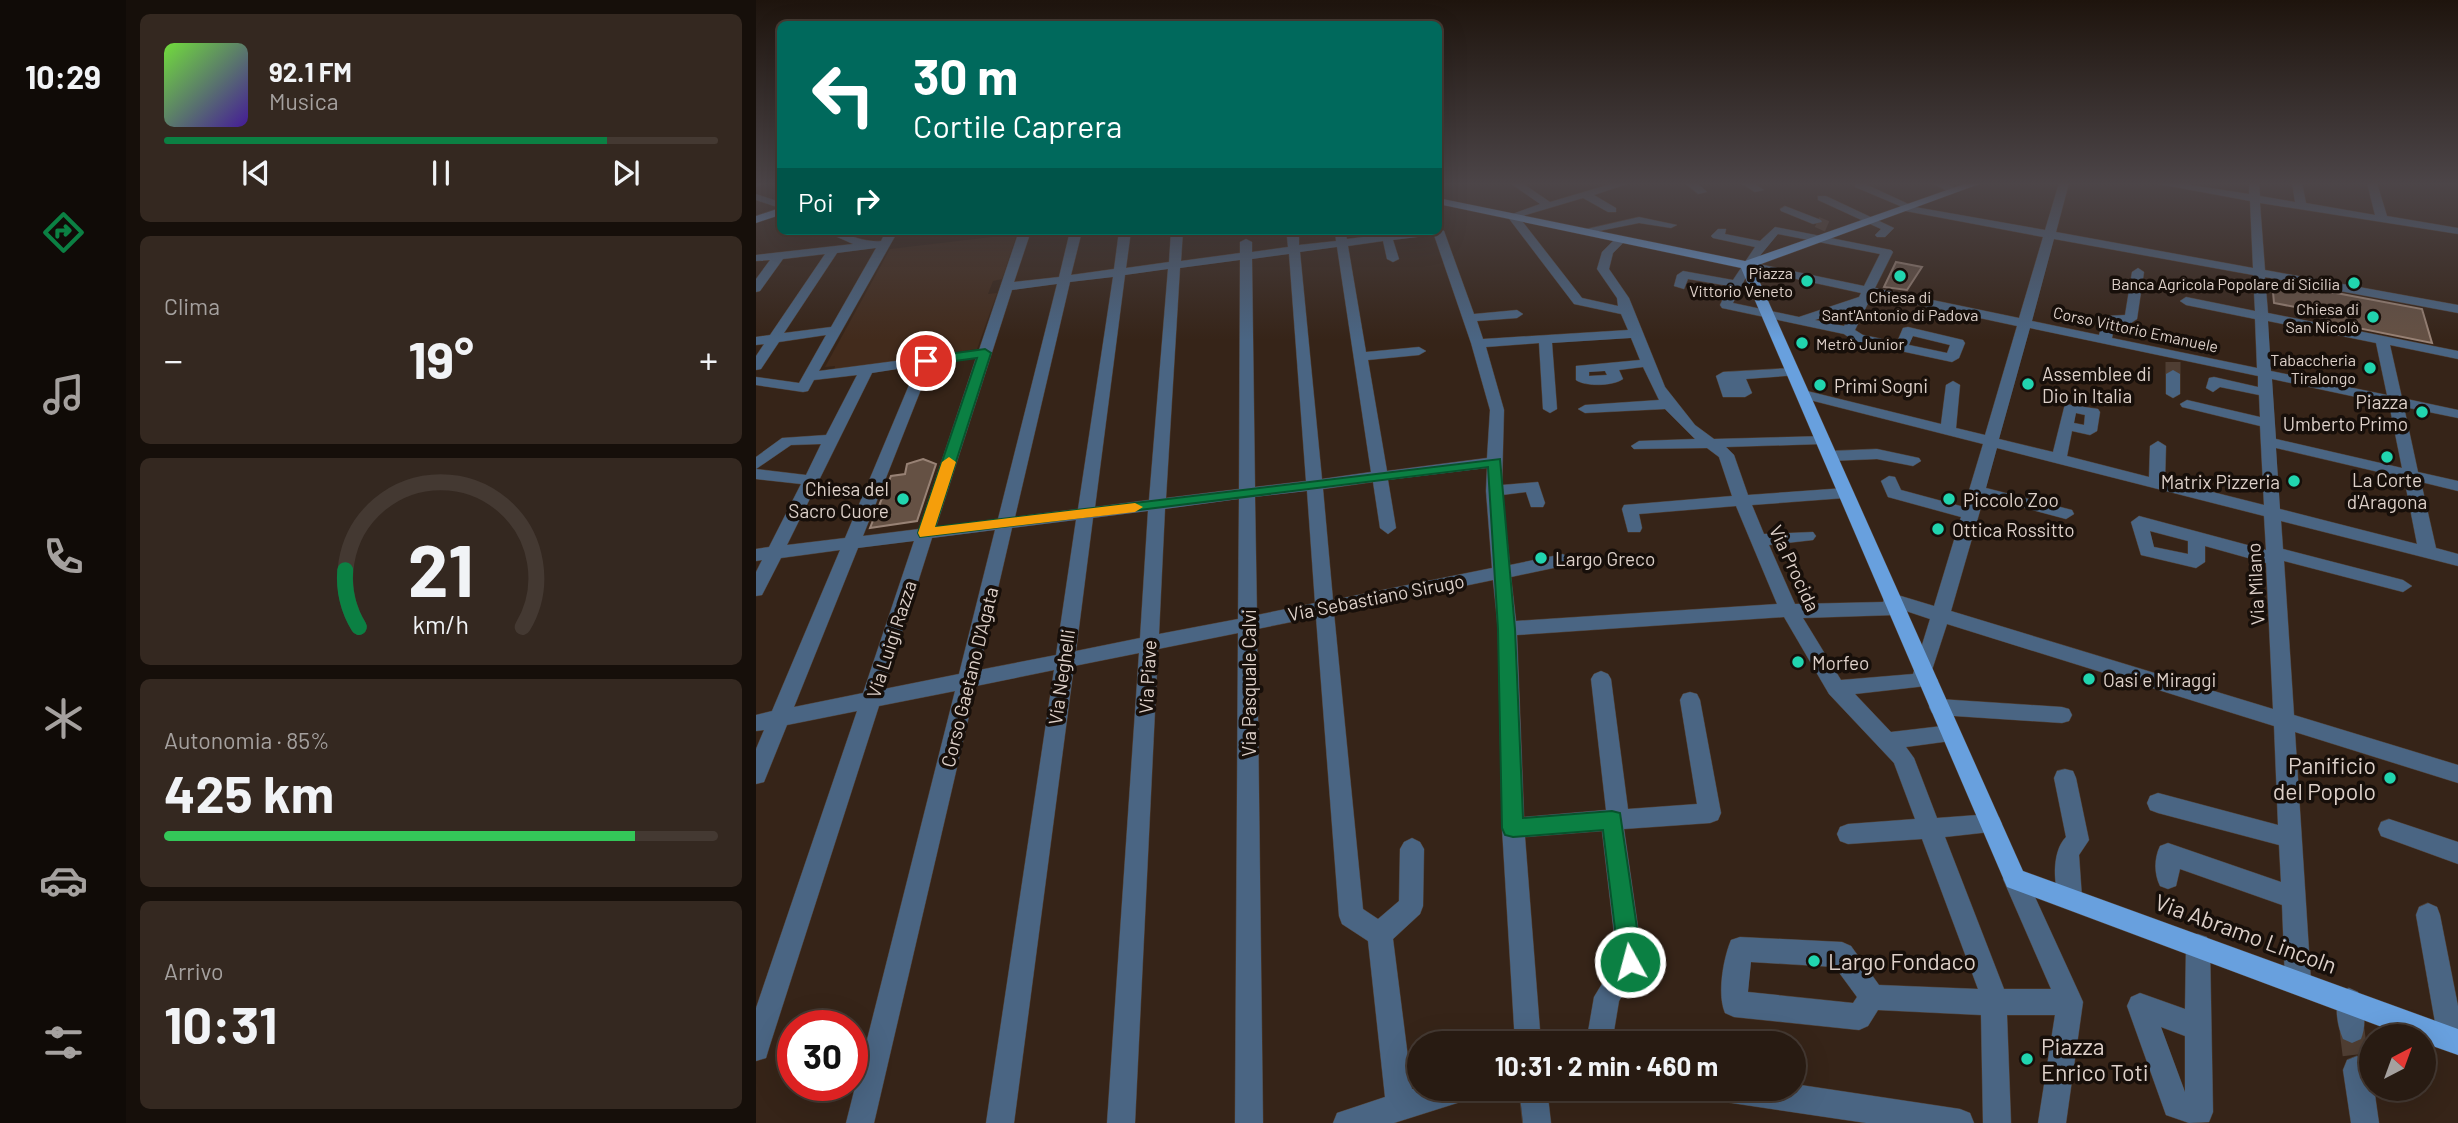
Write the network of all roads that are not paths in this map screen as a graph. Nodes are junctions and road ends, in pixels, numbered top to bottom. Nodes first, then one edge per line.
1 (842, 235) edge
2 (890, 235) edge
3 (1024, 235) edge
4 (1075, 235) edge
5 (1124, 235) edge
6 (1176, 235) edge
7 (1400, 235) edge
8 (1439, 235) edge
9 (1533, 235) edge
10 (1604, 235) edge
11 (1718, 235) edge
12 (1768, 235) edge
13 (1822, 235) tunnel mouth
14 (1831, 235) tunnel mouth
15 (2048, 235) edge
16 (2050, 235) edge
17 (2133, 235) edge
18 (2257, 235) edge
19 (1387, 237) junction
20 (1341, 238) edge
21 (1621, 239) junction
22 (1294, 243) junction
23 (885, 244) junction
24 (1758, 244) junction
25 (870, 246) junction
26 (1246, 249) junction
27 (833, 250) junction
28 (2132, 251) junction
29 (779, 256) junction
30 (756, 258) edge
31 (1392, 259) dead end
32 (1742, 264) junction
33 (1173, 265) junction
34 (1118, 272) junction
35 (2138, 272) dead end
36 (2259, 273) junction
37 (1866, 276) junction
38 (1064, 279) junction
39 (1732, 283) junction
40 (1680, 286) dead end
41 (1007, 287) junction
42 (756, 288) edge
43 (2186, 302) dead end
44 (2458, 309) edge
45 (1626, 312) junction
46 (1517, 314) dead end
47 (1770, 317) junction
48 (2262, 317) junction
49 (1469, 318) junction
50 (1799, 321) junction
51 (2024, 323) junction
52 (836, 330) junction
53 (1634, 334) junction
54 (1854, 335) junction
55 (774, 338) junction
56 (1545, 339) junction
57 (2377, 339) junction
58 (2105, 340) junction
59 (756, 341) edge
60 (1478, 343) junction
61 (1958, 343) dead end
62 (1419, 351) dead end
63 (985, 353) junction
64 (2458, 355) edge
65 (1360, 357) junction
66 (926, 361) junction
67 (1647, 363) junction
68 (2173, 363) junction
69 (756, 366) edge
70 (866, 370) junction
71 (1793, 372) junction
72 (2264, 373) junction
73 (1583, 380) dead end
74 (756, 381) edge
75 (806, 383) junction
76 (1953, 385) dead end
77 (2213, 388) dead end
78 (2267, 393) junction
79 (1728, 394) dead end
80 (1803, 394) junction
81 (2173, 394) dead end
82 (2389, 399) junction
83 (1669, 404) junction
84 (2187, 404) dead end
85 (1550, 409) dead end
86 (1585, 409) dead end
87 (2093, 412) dead end
88 (2458, 414) edge
89 (2267, 423) junction
90 (1948, 431) junction
91 (831, 439) junction
92 (1822, 439) junction
93 (1706, 442) junction
94 (1990, 442) junction
95 (2269, 442) junction
96 (1639, 446) dead end
97 (2158, 446) dead end
98 (1830, 456) junction
99 (2059, 459) junction
100 (1913, 461) dead end
101 (1494, 462) junction
102 (756, 464) edge
103 (756, 474) edge
104 (1380, 476) junction
105 (2408, 476) junction
106 (810, 480) junction
107 (1889, 481) dead end
108 (2157, 484) junction
109 (1312, 485) junction
110 (2458, 486) edge
111 (1976, 490) junction
112 (1494, 491) junction
113 (1245, 493) junction
114 (1846, 493) junction
115 (1742, 502) junction
116 (1537, 503) dead end
117 (1157, 505) junction
118 (1086, 513) junction
119 (2272, 513) junction
120 (1970, 514) junction
121 (2066, 514) dead end
122 (1006, 523) junction
123 (1388, 528) dead end
124 (1634, 528) dead end
125 (926, 533) junction
126 (1807, 536) dead end
127 (2197, 538) junction
128 (1759, 540) junction
129 (852, 542) junction
130 (775, 552) junction
131 (2428, 553) junction
132 (756, 555) edge
133 (2275, 556) junction
134 (1563, 559) dead end
135 (2458, 561) edge
136 (1502, 572) junction
137 (2403, 586) dead end
138 (756, 590) edge
139 (1893, 604) junction
140 (1326, 607) junction
141 (1789, 610) junction
142 (1941, 615) junction
143 (1248, 623) junction
144 (1507, 629) junction
145 (1149, 644) junction
146 (1063, 661) junction
147 (1925, 676) junction
148 (1601, 679) dead end
149 (968, 680) junction
150 (1836, 688) junction
151 (871, 700) junction
152 (1689, 700) dead end
153 (1939, 708) junction
154 (2062, 715) dead end
155 (779, 719) junction
156 (2284, 720) junction
157 (756, 723) edge
158 (1951, 734) junction
159 (1885, 741) junction
160 (2458, 774) edge
161 (756, 775) edge
162 (2065, 779) dead end
163 (2158, 803) dead end
164 (1615, 820) junction
165 (1991, 824) junction
166 (1513, 828) junction
167 (1930, 828) junction
168 (2389, 829) dead end
169 (1847, 834) dead end
170 (2290, 838) junction
171 (1412, 849) dead end
172 (2458, 853) edge
173 (2015, 878) junction
174 (2168, 878) dead end
175 (2070, 898) junction
176 (2293, 898) junction
177 (2428, 915) dead end
178 (1380, 934) junction
179 (2198, 946) junction
180 (2298, 982) junction
181 (2066, 993) junction
182 (1992, 995) junction
183 (1872, 997) junction
184 (2348, 1001) junction
185 (2198, 1027) junction
186 (2352, 1030) tunnel mouth
187 (1527, 1031) edge
188 (1601, 1031) edge
189 (2454, 1041) edge
190 (756, 1048) edge
191 (2357, 1070) tunnel mouth
192 (1806, 1100) edge
193 (1420, 1101) edge
194 (1534, 1101) edge
195 (1400, 1107) junction
196 (860, 1123) edge
197 (1000, 1123) edge
198 (1121, 1123) edge
199 (1249, 1123) edge
200 (1347, 1123) edge
201 (1536, 1123) edge
202 (1960, 1123) edge
203 (1997, 1123) edge
204 (2052, 1123) edge
205 (2364, 1123) edge

1 - 25 street
2 - 23 street
3 - 41 street, Via Luigi Razza
4 - 38 street, Corso Gaetano D'Agata
5 - 34 street, Via Neghelli
6 - 33 street, Via Piave
7 - 19 street
8 - 49 street
9 - 45 street
10 - 21 main road
11 - 24 street
12 - 24 street
13 - 32 main road
14 - 37 street
15 - 51 street
16 - 28 street
17 - 28 street
18 - 36 street, Via Milano
19 - 20 street
19 - 31 street
20 - 22 street
20 - 65 street
21 - 32 main road
21 - 45 street, Via Procida
22 - 26 street
22 - 109 street
23 - 25 street
23 - 52 street
24 - 32 street
25 - 27 street
26 - 33 street
26 - 113 street, Via Pasquale Calvi
27 - 29 street
27 - 55 street
28 - 36 street
29 - 30 street
29 - 42 street
32 - 37 street
32 - 39 street
32 - 47 main road
33 - 34 street
33 - 117 street, Via Piave
34 - 38 street
34 - 118 street, Via Neghelli
35 - 58 street
36 - 44 street
36 - 48 street, Via Milano
37 - 50 street
37 - 51 street, Corso Vittorio Emanuele
37 - 54 street
38 - 41 street
38 - 122 street, Corso Gaetano D'Agata
39 - 40 street
39 - 47 street
41 - 63 street, Via Luigi Razza
43 - 48 street
45 - 53 street, Via Procida
46 - 49 street
47 - 50 street
47 - 71 main road
48 - 57 street
48 - 72 street, Via Milano
49 - 60 street
50 - 54 street
51 - 58 street, Corso Vittorio Emanuele
51 - 94 street
52 - 55 street
52 - 75 street
53 - 56 street
53 - 67 street, Via Procida
54 - 61 street
55 - 59 street
55 - 69 street
56 - 60 street
56 - 85 street
57 - 64 street
57 - 82 street
58 - 68 street, Corso Vittorio Emanuele
60 - 101 street
62 - 65 street
63 - 66 street
63 - 125 street, Via Luigi Razza
65 - 104 street
66 - 70 street
66 - 129 street
67 - 73 street
67 - 83 street, Via Procida
68 - 72 street, Corso Vittorio Emanuele
68 - 81 street
70 - 75 street
70 - 91 street
71 - 79 street
71 - 80 main road
72 - 78 street, Via Milano
72 - 82 street, Corso Vittorio Emanuele
74 - 75 street
76 - 90 street
77 - 78 street
78 - 89 street, Via Milano
80 - 90 street
80 - 92 main road
82 - 88 street, Corso Vittorio Emanuele
82 - 105 street
83 - 86 street
83 - 93 street, Via Procida
84 - 89 street
87 - 99 street
89 - 95 street, Via Milano
90 - 94 street
91 - 102 street
91 - 106 street
92 - 93 street
92 - 98 main road
93 - 96 street
93 - 115 street, Via Procida
94 - 99 street
94 - 111 street
95 - 105 street
95 - 119 street, Via Milano
97 - 108 street
98 - 100 street
98 - 114 main road
99 - 108 street
101 - 104 street
101 - 112 street
103 - 106 street
104 - 109 street
104 - 123 street
105 - 110 street
105 - 131 street
106 - 130 street
107 - 120 street
108 - 119 street
109 - 113 street
109 - 140 street
111 - 120 street
111 - 121 street
112 - 116 street
112 - 136 street
113 - 117 street
113 - 143 street, Via Pasquale Calvi
114 - 115 street
114 - 139 main road
115 - 124 street
115 - 128 street, Via Procida
117 - 118 street
117 - 145 street, Via Piave
118 - 122 street
118 - 146 street, Via Neghelli
119 - 131 street
119 - 133 street, Via Milano
120 - 142 street
122 - 125 street
122 - 149 street, Corso Gaetano D'Agata
125 - 129 street
125 - 151 street, Via Luigi Razza
126 - 128 street
127 - 127 street
127 - 133 street
128 - 141 street, Via Procida
129 - 130 street
129 - 155 street
130 - 132 street
130 - 138 street
131 - 135 street
133 - 137 street
133 - 156 street, Via Milano
134 - 136 street, Via Sebastiano Sirugo
136 - 140 street, Via Sebastiano Sirugo
136 - 144 street
139 - 141 street
139 - 142 street
139 - 147 main road
140 - 143 street, Via Sebastiano Sirugo
140 - 178 street
141 - 144 street
141 - 150 street, Via Procida
142 - 147 street
142 - 156 street
143 - 145 street, Via Sebastiano Sirugo
143 - 199 street, Via Pasquale Calvi
144 - 166 street
145 - 146 street, Via Sebastiano Sirugo
145 - 198 street, Via Piave
146 - 149 street, Via Sebastiano Sirugo
146 - 197 street, Via Neghelli
147 - 150 street
147 - 153 main road
148 - 164 street
149 - 151 street, Via Sebastiano Sirugo
149 - 196 street, Corso Gaetano D'Agata
150 - 159 street, Via Procida
151 - 155 street, Via Sebastiano Sirugo
151 - 190 street, Via Luigi Razza
152 - 164 street
153 - 154 street
153 - 158 main road
155 - 157 street, Via Sebastiano Sirugo
155 - 161 street
156 - 160 street
156 - 170 street, Via Milano
158 - 159 street
158 - 165 main road
159 - 167 street, Via Procida
162 - 175 street
163 - 170 street
164 - 166 street
164 - 188 street
165 - 167 street
165 - 173 main road
166 - 187 street
167 - 169 street
167 - 182 street, Via Procida
168 - 172 street
170 - 176 street, Via Milano
171 - 178 street
173 - 175 main road, Via Abramo Lincoln
173 - 181 street
174 - 176 street
175 - 179 main road, Via Abramo Lincoln
176 - 180 street, Via Milano
177 - 189 street
178 - 195 street
179 - 180 main road, Via Abramo Lincoln
179 - 185 street
180 - 184 main road, Via Abramo Lincoln
181 - 182 street
181 - 204 street
182 - 183 street
182 - 203 street, Via Procida
183 - 183 street
184 - 186 street
184 - 189 main road, Via Abramo Lincoln
185 - 185 street
191 - 205 street
192 - 202 street
193 - 195 street
194 - 201 street
195 - 200 street

